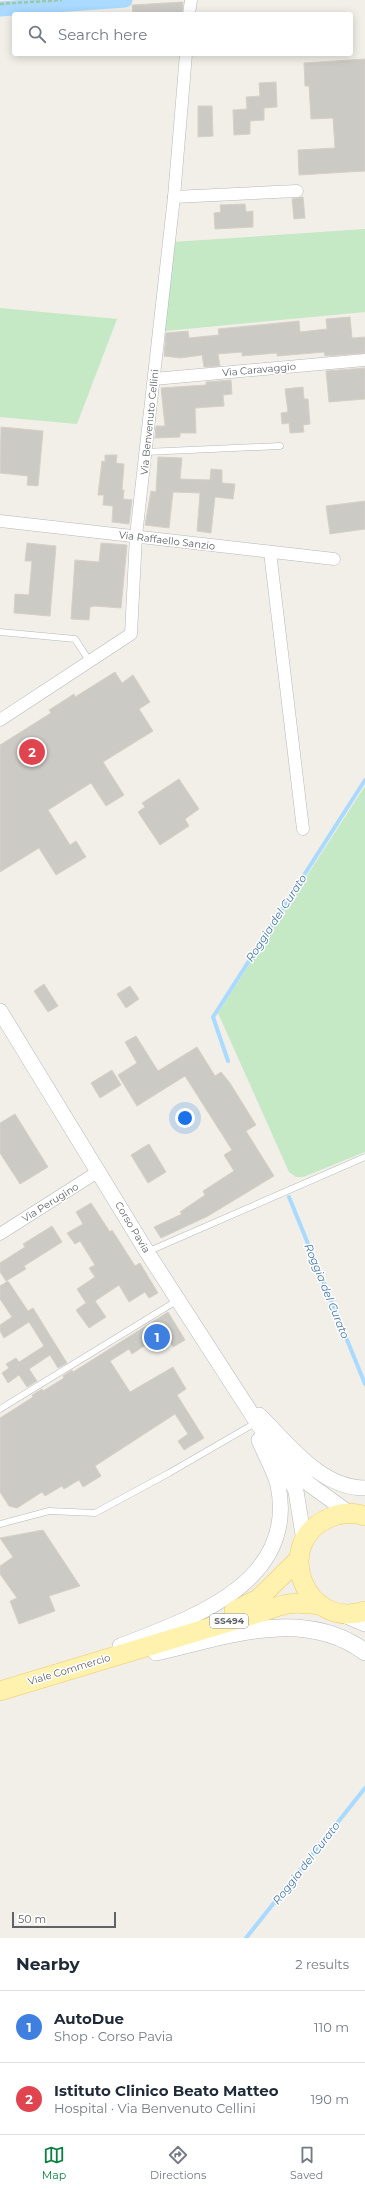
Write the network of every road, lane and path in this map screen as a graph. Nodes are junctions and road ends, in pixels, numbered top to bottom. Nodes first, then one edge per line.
1 (62, 0) edge
2 (0, 4) edge
3 (186, 56) edge
4 (297, 191) dead end
5 (174, 197) junction
6 (365, 360) edge
7 (154, 378) junction
8 (280, 446) dead end
9 (145, 452) junction
10 (0, 521) edge
11 (136, 536) junction
12 (270, 552) junction
13 (334, 559) dead end
14 (0, 632) edge
15 (90, 662) junction
16 (0, 720) edge
17 (303, 829) dead end
18 (0, 1012) edge
19 (365, 1157) edge
20 (99, 1171) junction
21 (0, 1234) edge
22 (147, 1252) junction
23 (178, 1300) junction
24 (0, 1409) edge
25 (257, 1422) junction
26 (269, 1440) junction
27 (365, 1488) edge
28 (357, 1515) edge
29 (0, 1524) edge
30 (304, 1541) junction
31 (298, 1560) junction
32 (320, 1605) junction
33 (365, 1611) edge
34 (344, 1614) junction
35 (365, 1623) edge
36 (138, 1648) junction
37 (365, 1652) edge
38 (46, 1676) junction
39 (0, 1691) edge

1 - 2 path
3 - 5 street, Via Benvenuto Cellini
4 - 5 street
5 - 7 street, Via Benvenuto Cellini
6 - 7 street, Via Caravaggio
7 - 9 street, Via Benvenuto Cellini
8 - 9 lane
9 - 11 street, Via Benvenuto Cellini
10 - 11 street, Via Raffaello Sanzio
11 - 12 street, Via Raffaello Sanzio
11 - 15 street, Via Benvenuto Cellini
12 - 13 street, Via Raffaello Sanzio
12 - 17 street
14 - 15 lane
15 - 16 street, Via Benvenuto Cellini
18 - 20 street, Corso Pavia
19 - 22 lane
20 - 21 street, Via Perugino
20 - 22 street, Corso Pavia
22 - 23 street, Corso Pavia
23 - 24 lane
23 - 25 street, Corso Pavia
25 - 26 street
25 - 27 street
25 - 29 lane
25 - 38 street
26 - 28 street
26 - 30 street
28 - 30 main road, SS494
30 - 31 main road, SS494
31 - 32 main road, SS494
31 - 36 main road, Viale Commercio / SS494
32 - 34 main road, SS494
32 - 36 main road, Viale Commercio / SS494
33 - 34 main road, SS494
34 - 35 main road
36 - 38 main road, Viale Commercio / SS494
37 - 38 main road
38 - 39 main road, Viale Commercio / SS494

